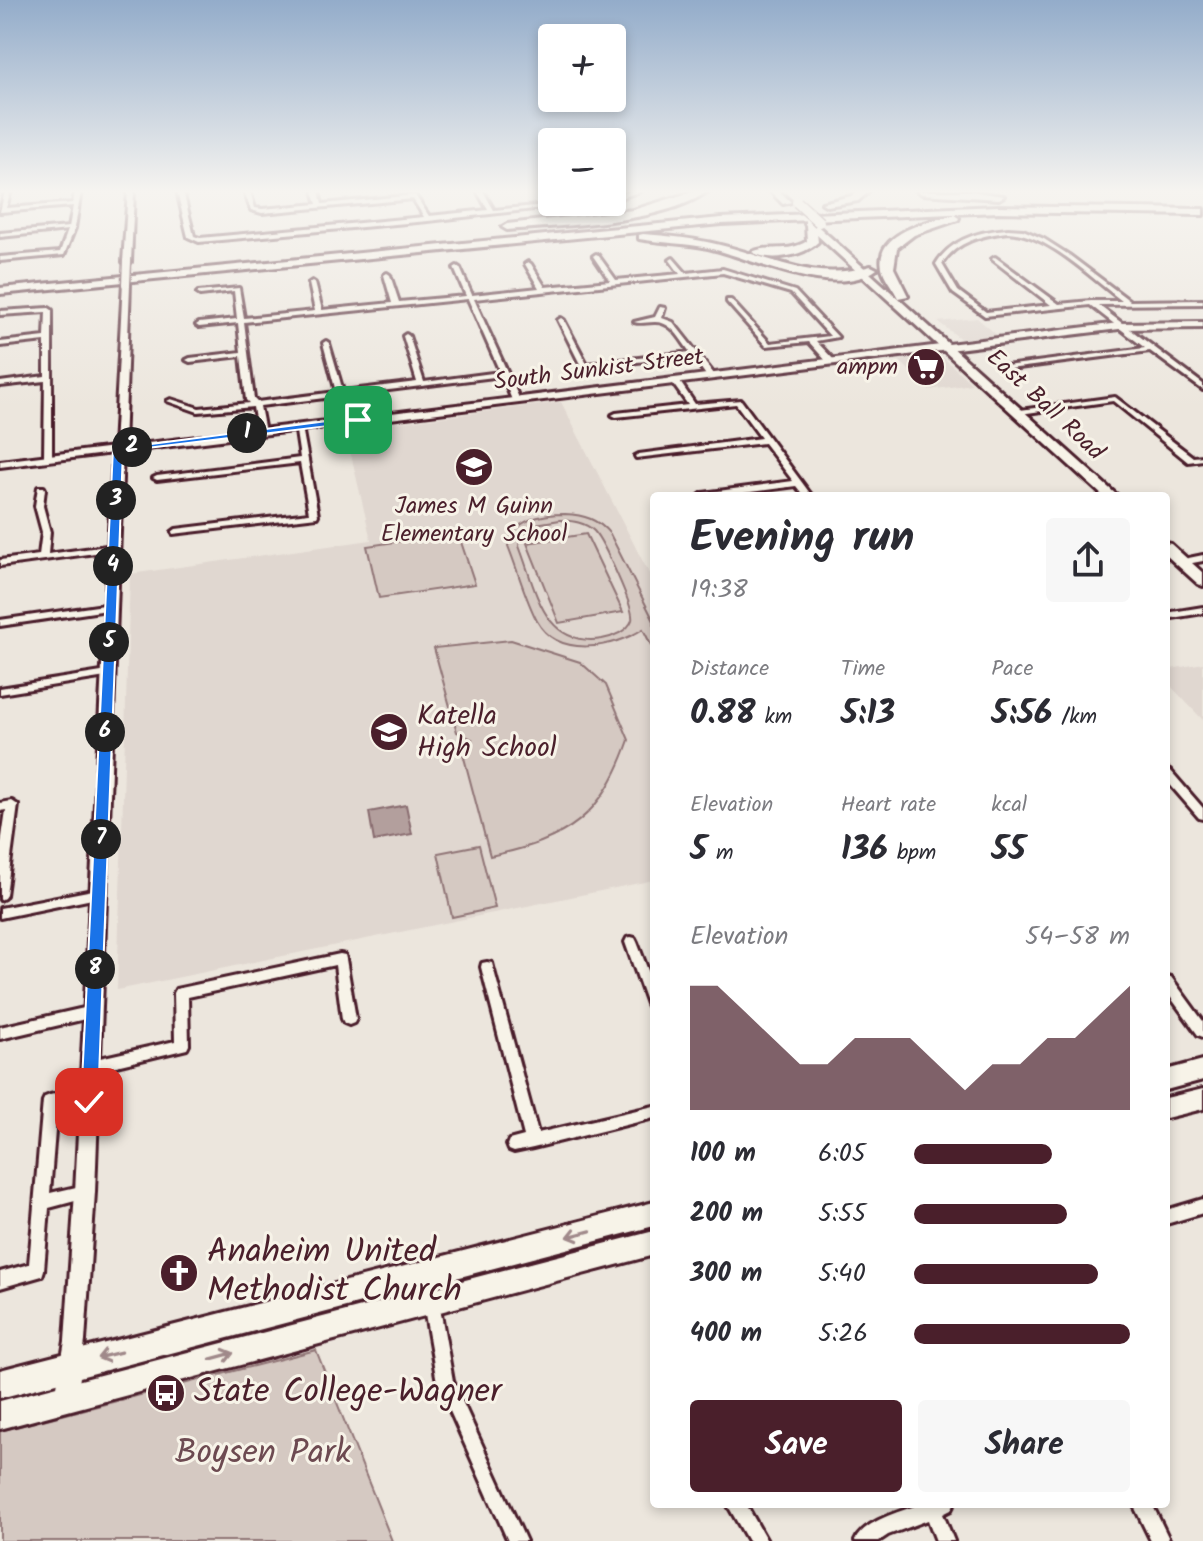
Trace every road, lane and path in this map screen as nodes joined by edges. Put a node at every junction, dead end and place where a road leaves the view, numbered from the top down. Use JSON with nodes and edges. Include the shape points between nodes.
{"nodes":[{"id":1,"x":127,"y":263,"type":"edge"},
{"id":2,"x":184,"y":263,"type":"edge"},
{"id":3,"x":284,"y":263,"type":"edge"},
{"id":4,"x":601,"y":263,"type":"edge"},
{"id":5,"x":675,"y":263,"type":"edge"},
{"id":6,"x":773,"y":263,"type":"edge"},
{"id":7,"x":857,"y":263,"type":"edge"},
{"id":8,"x":888,"y":263,"type":"edge"},
{"id":9,"x":939,"y":263,"type":"edge"},
{"id":10,"x":1000,"y":263,"type":"edge"},
{"id":11,"x":1073,"y":263,"type":"edge"},
{"id":12,"x":528,"y":264,"type":"dead end"},
{"id":13,"x":457,"y":268,"type":"dead end"},
{"id":14,"x":867,"y":272,"type":"junction"},
{"id":15,"x":683,"y":273,"type":"junction"},
{"id":16,"x":387,"y":275,"type":"dead end"},
{"id":17,"x":0,"y":281,"type":"edge"},
{"id":18,"x":613,"y":281,"type":"junction"},
{"id":19,"x":312,"y":283,"type":"dead end"},
{"id":20,"x":543,"y":289,"type":"junction"},
{"id":21,"x":0,"y":291,"type":"edge"},
{"id":22,"x":200,"y":293,"type":"dead end"},
{"id":23,"x":470,"y":296,"type":"junction"},
{"id":24,"x":902,"y":296,"type":"junction"},
{"id":25,"x":729,"y":301,"type":"dead end"},
{"id":26,"x":1127,"y":301,"type":"junction"},
{"id":27,"x":1203,"y":302,"type":"edge"},
{"id":28,"x":1091,"y":303,"type":"junction"},
{"id":29,"x":396,"y":305,"type":"junction"},
{"id":30,"x":1058,"y":307,"type":"junction"},
{"id":31,"x":662,"y":308,"type":"dead end"},
{"id":32,"x":0,"y":313,"type":"edge"},
{"id":33,"x":319,"y":313,"type":"junction"},
{"id":34,"x":658,"y":319,"type":"junction"},
{"id":35,"x":561,"y":320,"type":"dead end"},
{"id":36,"x":243,"y":321,"type":"junction"},
{"id":37,"x":637,"y":322,"type":"dead end"},
{"id":38,"x":199,"y":325,"type":"dead end"},
{"id":39,"x":1203,"y":325,"type":"edge"},
{"id":40,"x":1119,"y":326,"type":"junction"},
{"id":41,"x":406,"y":336,"type":"dead end"},
{"id":42,"x":49,"y":339,"type":"junction"},
{"id":43,"x":811,"y":340,"type":"junction"},
{"id":44,"x":326,"y":343,"type":"dead end"},
{"id":45,"x":0,"y":344,"type":"edge"},
{"id":46,"x":949,"y":347,"type":"junction"},
{"id":47,"x":1150,"y":349,"type":"junction"},
{"id":48,"x":245,"y":354,"type":"junction"},
{"id":49,"x":693,"y":354,"type":"junction"},
{"id":50,"x":190,"y":360,"type":"dead end"},
{"id":51,"x":831,"y":361,"type":"junction"},
{"id":52,"x":1005,"y":368,"type":"dead end"},
{"id":53,"x":504,"y":374,"type":"junction"},
{"id":54,"x":711,"y":376,"type":"junction"},
{"id":55,"x":49,"y":378,"type":"junction"},
{"id":56,"x":675,"y":381,"type":"junction"},
{"id":57,"x":0,"y":384,"type":"edge"},
{"id":58,"x":421,"y":384,"type":"junction"},
{"id":59,"x":1203,"y":388,"type":"edge"},
{"id":60,"x":340,"y":394,"type":"junction"},
{"id":61,"x":516,"y":400,"type":"junction"},
{"id":62,"x":171,"y":401,"type":"dead end"},
{"id":63,"x":256,"y":404,"type":"junction"},
{"id":64,"x":692,"y":406,"type":"junction"},
{"id":65,"x":1020,"y":412,"type":"junction"},
{"id":66,"x":616,"y":415,"type":"dead end"},
{"id":67,"x":298,"y":427,"type":"junction"},
{"id":68,"x":261,"y":432,"type":"junction"},
{"id":69,"x":766,"y":440,"type":"junction"},
{"id":70,"x":118,"y":449,"type":"junction"},
{"id":71,"x":639,"y":456,"type":"dead end"},
{"id":72,"x":48,"y":458,"type":"junction"},
{"id":73,"x":1203,"y":458,"type":"edge"},
{"id":74,"x":304,"y":460,"type":"junction"},
{"id":75,"x":0,"y":464,"type":"edge"},
{"id":76,"x":157,"y":478,"type":"dead end"},
{"id":77,"x":798,"y":483,"type":"junction"},
{"id":78,"x":41,"y":489,"type":"dead end"},
{"id":79,"x":732,"y":492,"type":"edge"},
{"id":80,"x":805,"y":492,"type":"edge"},
{"id":81,"x":1107,"y":492,"type":"edge"},
{"id":82,"x":176,"y":532,"type":"dead end"},
{"id":83,"x":114,"y":548,"type":"junction"},
{"id":84,"x":1170,"y":551,"type":"edge"},
{"id":85,"x":43,"y":558,"type":"junction"},
{"id":86,"x":1203,"y":558,"type":"edge"},
{"id":87,"x":1182,"y":562,"type":"junction"},
{"id":88,"x":0,"y":563,"type":"edge"},
{"id":89,"x":1203,"y":581,"type":"edge"},
{"id":90,"x":111,"y":607,"type":"junction"},
{"id":91,"x":1203,"y":610,"type":"edge"},
{"id":92,"x":1170,"y":615,"type":"edge"},
{"id":93,"x":0,"y":623,"type":"edge"},
{"id":94,"x":108,"y":674,"type":"junction"},
{"id":95,"x":0,"y":691,"type":"edge"},
{"id":96,"x":1170,"y":778,"type":"edge"},
{"id":97,"x":6,"y":806,"type":"edge"},
{"id":98,"x":1203,"y":815,"type":"edge"},
{"id":99,"x":98,"y":894,"type":"junction"},
{"id":100,"x":0,"y":895,"type":"edge"},
{"id":101,"x":0,"y":913,"type":"edge"},
{"id":102,"x":631,"y":942,"type":"dead end"},
{"id":103,"x":487,"y":967,"type":"dead end"},
{"id":104,"x":1170,"y":986,"type":"edge"},
{"id":105,"x":650,"y":993,"type":"edge"},
{"id":106,"x":93,"y":1012,"type":"junction"},
{"id":107,"x":349,"y":1019,"type":"dead end"},
{"id":108,"x":1203,"y":1031,"type":"edge"},
{"id":109,"x":0,"y":1033,"type":"edge"},
{"id":110,"x":91,"y":1066,"type":"junction"},
{"id":111,"x":1203,"y":1070,"type":"edge"},
{"id":112,"x":1170,"y":1079,"type":"edge"},
{"id":113,"x":90,"y":1092,"type":"junction"},
{"id":114,"x":1203,"y":1099,"type":"edge"},
{"id":115,"x":1170,"y":1107,"type":"edge"},
{"id":116,"x":650,"y":1113,"type":"edge"},
{"id":117,"x":533,"y":1141,"type":"junction"},
{"id":118,"x":514,"y":1145,"type":"dead end"},
{"id":119,"x":85,"y":1192,"type":"junction"},
{"id":120,"x":42,"y":1202,"type":"junction"},
{"id":121,"x":1203,"y":1206,"type":"edge"},
{"id":122,"x":650,"y":1215,"type":"edge"},
{"id":123,"x":1170,"y":1216,"type":"edge"},
{"id":124,"x":650,"y":1244,"type":"edge"},
{"id":125,"x":426,"y":1274,"type":"junction"},
{"id":126,"x":0,"y":1280,"type":"edge"},
{"id":127,"x":431,"y":1302,"type":"junction"},
{"id":128,"x":70,"y":1365,"type":"junction"},
{"id":129,"x":0,"y":1384,"type":"edge"},
{"id":130,"x":66,"y":1398,"type":"junction"},
{"id":131,"x":0,"y":1415,"type":"edge"},
{"id":132,"x":738,"y":1508,"type":"edge"},
{"id":133,"x":933,"y":1508,"type":"edge"},
{"id":134,"x":938,"y":1508,"type":"edge"},
{"id":135,"x":1144,"y":1508,"type":"edge"},
{"id":136,"x":517,"y":1541,"type":"edge"},
{"id":137,"x":758,"y":1541,"type":"edge"},
{"id":138,"x":864,"y":1541,"type":"edge"},
{"id":139,"x":945,"y":1541,"type":"edge"},
{"id":140,"x":1161,"y":1541,"type":"edge"}],
"edges":[{"from":1,"to":70,"type":"street","bridge":true},
{"from":2,"to":17,"type":"highway"},
{"from":3,"to":21,"type":"highway"},
{"from":4,"to":18,"type":"street"},
{"from":5,"to":15,"type":"street"},
{"from":6,"to":14,"type":"highway","via":[[837,277]]},
{"from":7,"to":14,"type":"main road","name":"East Ball Road"},
{"from":8,"to":24,"type":"highway"},
{"from":9,"to":30,"type":"street","via":[[955,292],[985,314]]},
{"from":10,"to":30,"type":"street"},
{"from":11,"to":26,"type":"street"},
{"from":12,"to":20,"type":"street"},
{"from":13,"to":23,"type":"street"},
{"from":14,"to":24,"type":"main road","name":"East Ball Road"},
{"from":14,"to":46,"type":"main road","name":"East Ball Road","via":[[935,341]]},
{"from":15,"to":18,"type":"street"},
{"from":15,"to":43,"type":"street","via":[[723,271],[793,292],[835,337]]},
{"from":16,"to":29,"type":"street"},
{"from":18,"to":20,"type":"street"},
{"from":19,"to":33,"type":"street"},
{"from":20,"to":23,"type":"street"},
{"from":22,"to":36,"type":"street","via":[[237,289]]},
{"from":23,"to":29,"type":"street"},
{"from":23,"to":53,"type":"street"},
{"from":24,"to":46,"type":"main road","name":"East Ball Road","via":[[948,339]]},
{"from":25,"to":43,"type":"street","via":[[768,345]]},
{"from":26,"to":27,"type":"street"},
{"from":26,"to":28,"type":"street"},
{"from":28,"to":30,"type":"street"},
{"from":28,"to":40,"type":"street"},
{"from":29,"to":33,"type":"street"},
{"from":31,"to":34,"type":"street"},
{"from":32,"to":42,"type":"street","via":[[47,309]]},
{"from":33,"to":36,"type":"street"},
{"from":34,"to":37,"type":"street"},
{"from":34,"to":49,"type":"street","via":[[671,323]]},
{"from":35,"to":49,"type":"street","via":[[585,366]]},
{"from":36,"to":38,"type":"street"},
{"from":36,"to":48,"type":"street"},
{"from":39,"to":40,"type":"street","name":"South Sunkist Street"},
{"from":40,"to":46,"type":"street","name":"South Sunkist Street"},
{"from":40,"to":47,"type":"street"},
{"from":41,"to":58,"type":"street"},
{"from":42,"to":45,"type":"street"},
{"from":42,"to":55,"type":"street"},
{"from":43,"to":51,"type":"street"},
{"from":44,"to":60,"type":"street"},
{"from":46,"to":51,"type":"street","name":"South Sunkist Street"},
{"from":46,"to":65,"type":"main road","name":"East Ball Road"},
{"from":47,"to":52,"type":"street"},
{"from":47,"to":59,"type":"street"},
{"from":48,"to":50,"type":"street"},
{"from":48,"to":63,"type":"street","via":[[250,400]]},
{"from":49,"to":54,"type":"street"},
{"from":51,"to":54,"type":"street","name":"South Sunkist Street"},
{"from":53,"to":58,"type":"street"},
{"from":53,"to":61,"type":"street"},
{"from":54,"to":56,"type":"street","name":"South Sunkist Street"},
{"from":55,"to":57,"type":"street"},
{"from":55,"to":72,"type":"street"},
{"from":56,"to":61,"type":"street","name":"South Sunkist Street"},
{"from":56,"to":64,"type":"street"},
{"from":58,"to":60,"type":"street"},
{"from":60,"to":63,"type":"street"},
{"from":61,"to":67,"type":"street","name":"South Sunkist Street"},
{"from":62,"to":63,"type":"street","via":[[198,410]]},
{"from":63,"to":68,"type":"street"},
{"from":64,"to":66,"type":"street"},
{"from":64,"to":69,"type":"street","via":[[738,402]]},
{"from":65,"to":73,"type":"street","via":[[1115,399],[1191,460]]},
{"from":65,"to":81,"type":"main road","name":"East Ball Road"},
{"from":67,"to":68,"type":"street","name":"South Sunkist Street"},
{"from":67,"to":74,"type":"street"},
{"from":68,"to":70,"type":"street","name":"South Sunkist Street"},
{"from":69,"to":71,"type":"street"},
{"from":69,"to":77,"type":"street"},
{"from":70,"to":72,"type":"street","name":"South Sunkist Street"},
{"from":70,"to":83,"type":"street"},
{"from":72,"to":75,"type":"street","name":"South Sunkist Street"},
{"from":74,"to":76,"type":"street"},
{"from":74,"to":82,"type":"street","via":[[314,515]]},
{"from":77,"to":79,"type":"street"},
{"from":77,"to":80,"type":"street"},
{"from":78,"to":85,"type":"street"},
{"from":83,"to":85,"type":"street"},
{"from":83,"to":90,"type":"street"},
{"from":84,"to":87,"type":"main road"},
{"from":85,"to":88,"type":"street"},
{"from":86,"to":87,"type":"street"},
{"from":87,"to":89,"type":"main road"},
{"from":90,"to":93,"type":"street"},
{"from":90,"to":94,"type":"street"},
{"from":91,"to":92,"type":"street"},
{"from":94,"to":95,"type":"street"},
{"from":94,"to":99,"type":"street"},
{"from":96,"to":98,"type":"street"},
{"from":97,"to":100,"type":"street"},
{"from":99,"to":101,"type":"street"},
{"from":99,"to":106,"type":"street"},
{"from":102,"to":105,"type":"street"},
{"from":103,"to":117,"type":"street"},
{"from":104,"to":108,"type":"street"},
{"from":106,"to":109,"type":"street"},
{"from":106,"to":110,"type":"street"},
{"from":107,"to":110,"type":"street","via":[[340,959],[181,993],[182,1045]]},
{"from":110,"to":113,"type":"street"},
{"from":111,"to":112,"type":"main road"},
{"from":113,"to":119,"type":"street"},
{"from":113,"to":120,"type":"street","via":[[50,1101]]},
{"from":114,"to":115,"type":"main road"},
{"from":116,"to":117,"type":"street"},
{"from":117,"to":118,"type":"street"},
{"from":119,"to":120,"type":"street"},
{"from":119,"to":128,"type":"street"},
{"from":120,"to":126,"type":"street","via":[[36,1270]]},
{"from":121,"to":123,"type":"street"},
{"from":122,"to":125,"type":"main road","one_way":true},
{"from":124,"to":127,"type":"main road"},
{"from":125,"to":127,"type":"street"},
{"from":125,"to":128,"type":"main road","one_way":true},
{"from":130,"to":127,"type":"main road","one_way":true},
{"from":127,"to":136,"type":"street","via":[[445,1382]]},
{"from":128,"to":129,"type":"main road"},
{"from":128,"to":130,"type":"street"},
{"from":130,"to":131,"type":"main road"},
{"from":132,"to":137,"type":"street"},
{"from":133,"to":138,"type":"street"},
{"from":134,"to":139,"type":"street"},
{"from":135,"to":140,"type":"street"}]}
